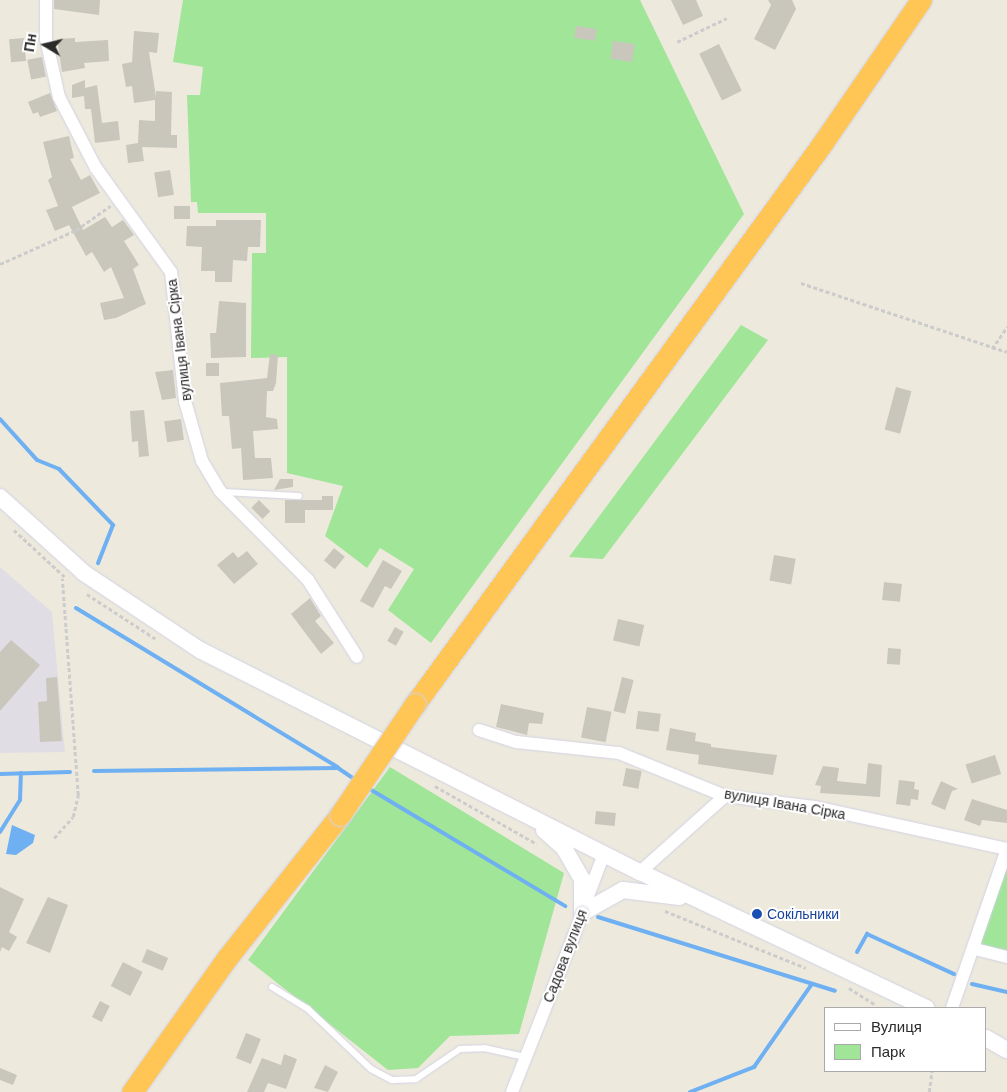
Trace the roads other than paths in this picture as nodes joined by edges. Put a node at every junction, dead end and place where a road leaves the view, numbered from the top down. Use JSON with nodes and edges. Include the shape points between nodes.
{"nodes":[{"id":1,"x":46,"y":0,"type":"edge"},
{"id":2,"x":921,"y":0,"type":"edge"},
{"id":3,"x":926,"y":0,"type":"edge"},
{"id":4,"x":901,"y":30,"type":"junction"},
{"id":5,"x":220,"y":491,"type":"junction"},
{"id":6,"x":299,"y":496,"type":"dead end"},
{"id":7,"x":0,"y":497,"type":"edge"},
{"id":8,"x":357,"y":657,"type":"dead end"},
{"id":9,"x":478,"y":730,"type":"dead end"},
{"id":10,"x":725,"y":796,"type":"junction"},
{"id":11,"x":525,"y":814,"type":"junction"},
{"id":12,"x":1007,"y":849,"type":"edge"},
{"id":13,"x":604,"y":854,"type":"junction"},
{"id":14,"x":640,"y":872,"type":"junction"},
{"id":15,"x":695,"y":900,"type":"junction"},
{"id":16,"x":582,"y":913,"type":"junction"},
{"id":17,"x":974,"y":949,"type":"junction"},
{"id":18,"x":1007,"y":957,"type":"edge"},
{"id":19,"x":272,"y":987,"type":"dead end"},
{"id":20,"x":924,"y":1007,"type":"edge"},
{"id":21,"x":952,"y":1007,"type":"edge"},
{"id":22,"x":987,"y":1039,"type":"edge"},
{"id":23,"x":1007,"y":1050,"type":"edge"},
{"id":24,"x":525,"y":1057,"type":"junction"},
{"id":25,"x":132,"y":1092,"type":"edge"},
{"id":26,"x":512,"y":1092,"type":"edge"}],
"edges":[{"from":1,"to":5,"type":"street","name":"вулиця Івана Сірка","via":[[46,39],[56,91],[96,168],[170,272],[186,407],[201,458]]},
{"from":2,"to":4,"type":"highway"},
{"from":3,"to":4,"type":"highway"},
{"from":4,"to":25,"type":"highway","bridge":true,"via":[[415,704],[340,815],[227,958]]},
{"from":5,"to":6,"type":"lane"},
{"from":5,"to":8,"type":"street","name":"вулиця Івана Сірка","via":[[304,576]]},
{"from":7,"to":11,"type":"main road","via":[[62,555],[156,624],[249,675]]},
{"from":9,"to":10,"type":"street","name":"вулиця Івана Сірка","via":[[517,742],[619,753]]},
{"from":10,"to":12,"type":"street","name":"вулиця Івана Сірка","via":[[814,807]]},
{"from":10,"to":14,"type":"street"},
{"from":11,"to":13,"type":"main road"},
{"from":11,"to":16,"type":"main road","via":[[573,860],[582,878]]},
{"from":12,"to":17,"type":"street"},
{"from":13,"to":14,"type":"main road"},
{"from":13,"to":16,"type":"street","name":"Садова вулиця"},
{"from":14,"to":15,"type":"main road"},
{"from":15,"to":16,"type":"main road","via":[[623,890]]},
{"from":15,"to":20,"type":"main road"},
{"from":16,"to":24,"type":"street","name":"Садова вулиця","bridge":true},
{"from":17,"to":18,"type":"street"},
{"from":17,"to":21,"type":"street"},
{"from":19,"to":24,"type":"lane","via":[[308,1010],[371,1069],[392,1080],[416,1079],[460,1049],[484,1048]]},
{"from":22,"to":23,"type":"main road"},
{"from":24,"to":26,"type":"street","name":"Садова вулиця"}]}
